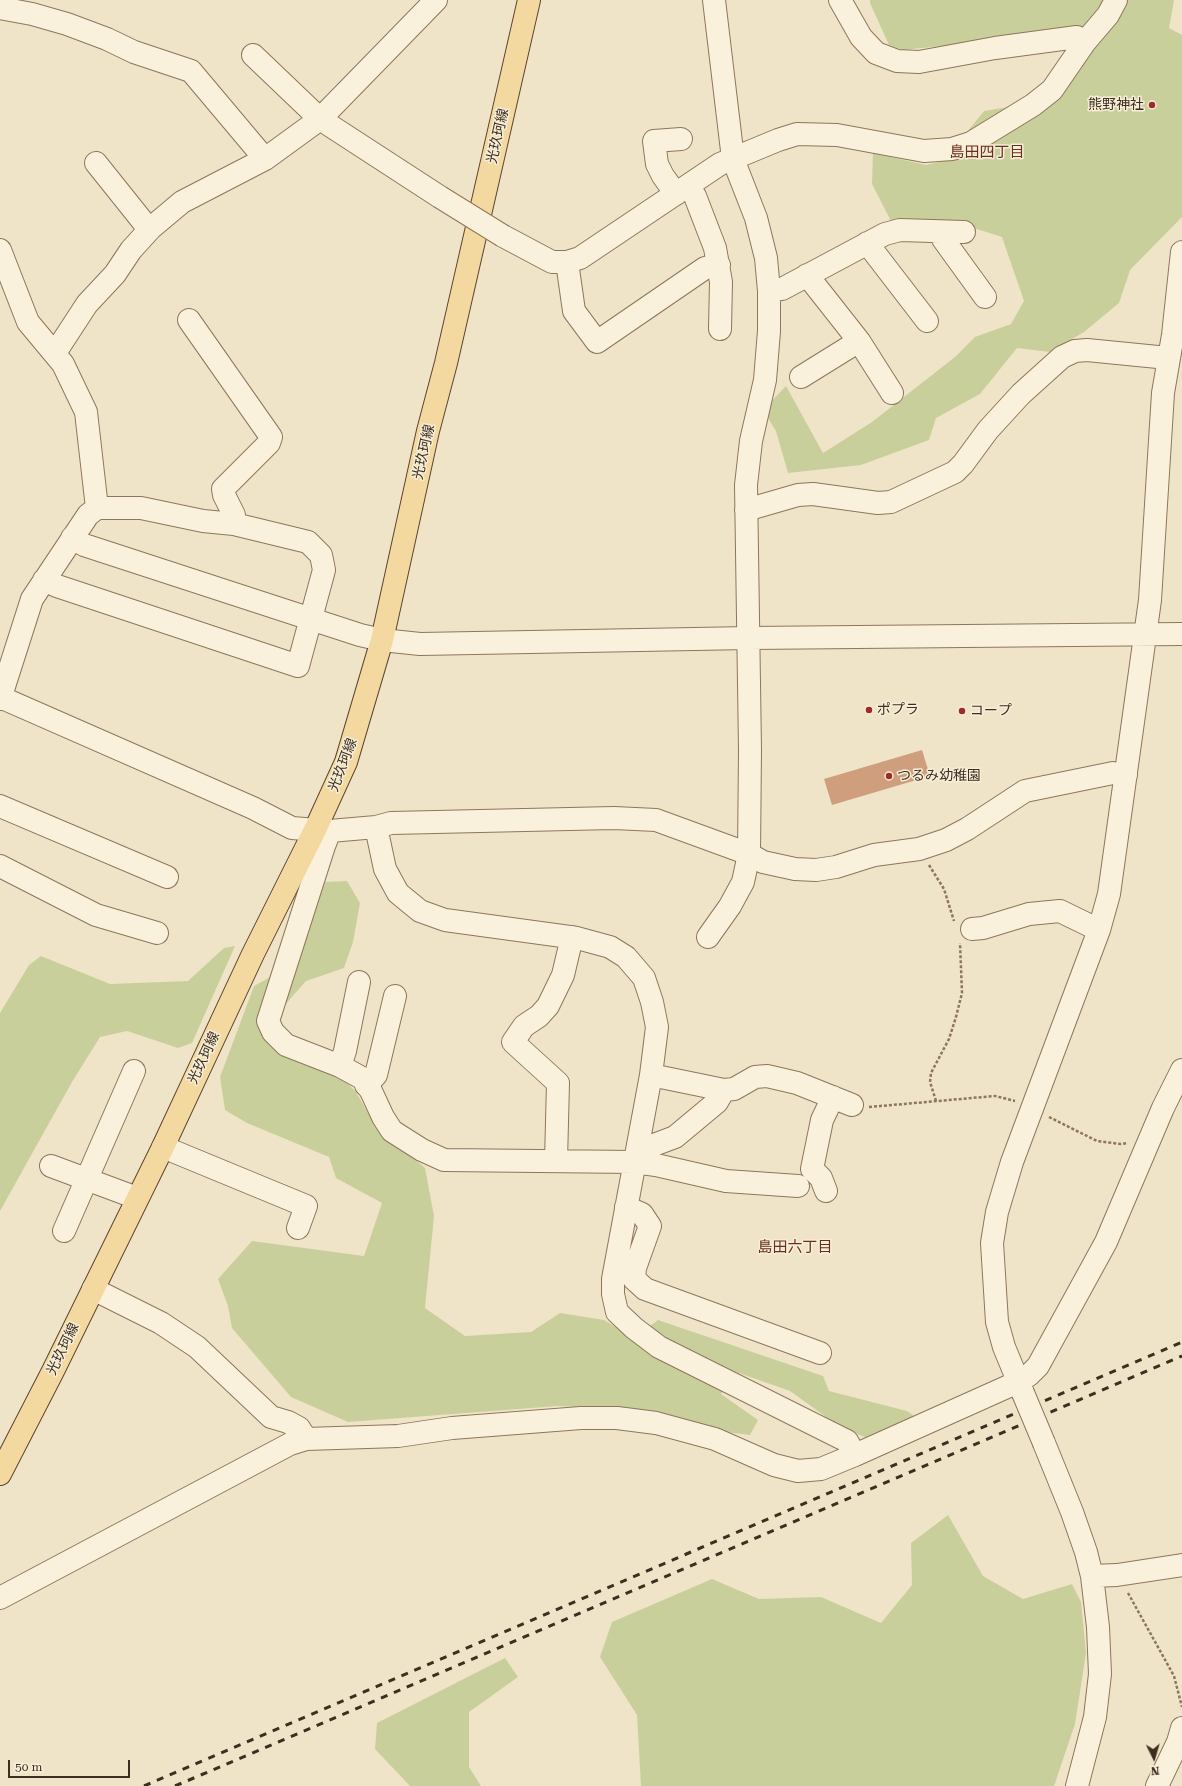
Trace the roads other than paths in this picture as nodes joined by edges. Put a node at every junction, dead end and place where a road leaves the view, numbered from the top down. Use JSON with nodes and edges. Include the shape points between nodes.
{"nodes":[{"id":1,"x":436,"y":0,"type":"edge"},
{"id":2,"x":529,"y":0,"type":"edge"},
{"id":3,"x":714,"y":0,"type":"edge"},
{"id":4,"x":840,"y":0,"type":"edge"},
{"id":5,"x":1116,"y":0,"type":"edge"},
{"id":6,"x":0,"y":8,"type":"edge"},
{"id":7,"x":1085,"y":42,"type":"junction"},
{"id":8,"x":253,"y":55,"type":"dead end"},
{"id":9,"x":320,"y":119,"type":"junction"},
{"id":10,"x":682,"y":139,"type":"dead end"},
{"id":11,"x":265,"y":159,"type":"junction"},
{"id":12,"x":733,"y":159,"type":"junction"},
{"id":13,"x":96,"y":162,"type":"dead end"},
{"id":14,"x":681,"y":190,"type":"junction"},
{"id":15,"x":151,"y":228,"type":"junction"},
{"id":16,"x":942,"y":232,"type":"junction"},
{"id":17,"x":964,"y":232,"type":"dead end"},
{"id":18,"x":867,"y":243,"type":"junction"},
{"id":19,"x":0,"y":250,"type":"edge"},
{"id":20,"x":1182,"y":252,"type":"edge"},
{"id":21,"x":567,"y":262,"type":"junction"},
{"id":22,"x":719,"y":265,"type":"junction"},
{"id":23,"x":808,"y":275,"type":"junction"},
{"id":24,"x":769,"y":291,"type":"junction"},
{"id":25,"x":985,"y":297,"type":"dead end"},
{"id":26,"x":188,"y":320,"type":"dead end"},
{"id":27,"x":927,"y":321,"type":"dead end"},
{"id":28,"x":720,"y":330,"type":"dead end"},
{"id":29,"x":859,"y":341,"type":"junction"},
{"id":30,"x":56,"y":353,"type":"junction"},
{"id":31,"x":1168,"y":358,"type":"junction"},
{"id":32,"x":801,"y":377,"type":"dead end"},
{"id":33,"x":892,"y":393,"type":"dead end"},
{"id":34,"x":97,"y":508,"type":"junction"},
{"id":35,"x":746,"y":510,"type":"junction"},
{"id":36,"x":234,"y":524,"type":"junction"},
{"id":37,"x":72,"y":538,"type":"junction"},
{"id":38,"x":44,"y":580,"type":"junction"},
{"id":39,"x":312,"y":620,"type":"junction"},
{"id":40,"x":1146,"y":634,"type":"junction"},
{"id":41,"x":1182,"y":634,"type":"edge"},
{"id":42,"x":749,"y":638,"type":"junction"},
{"id":43,"x":382,"y":640,"type":"junction"},
{"id":44,"x":0,"y":698,"type":"edge"},
{"id":45,"x":1126,"y":775,"type":"junction"},
{"id":46,"x":0,"y":806,"type":"edge"},
{"id":47,"x":376,"y":827,"type":"junction"},
{"id":48,"x":323,"y":831,"type":"junction"},
{"id":49,"x":749,"y":854,"type":"junction"},
{"id":50,"x":0,"y":866,"type":"edge"},
{"id":51,"x":167,"y":877,"type":"dead end"},
{"id":52,"x":1099,"y":930,"type":"junction"},
{"id":53,"x":962,"y":931,"type":"road end"},
{"id":54,"x":156,"y":933,"type":"dead end"},
{"id":55,"x":572,"y":937,"type":"junction"},
{"id":56,"x":708,"y":937,"type":"dead end"},
{"id":57,"x":359,"y":982,"type":"dead end"},
{"id":58,"x":395,"y":996,"type":"dead end"},
{"id":59,"x":340,"y":1066,"type":"junction"},
{"id":60,"x":1182,"y":1070,"type":"edge"},
{"id":61,"x":134,"y":1072,"type":"dead end"},
{"id":62,"x":650,"y":1075,"type":"junction"},
{"id":63,"x":366,"y":1085,"type":"junction"},
{"id":64,"x":724,"y":1090,"type":"junction"},
{"id":65,"x":652,"y":1146,"type":"dead end"},
{"id":66,"x":163,"y":1147,"type":"junction"},
{"id":67,"x":556,"y":1161,"type":"junction"},
{"id":68,"x":634,"y":1162,"type":"junction"},
{"id":69,"x":51,"y":1166,"type":"dead end"},
{"id":70,"x":87,"y":1180,"type":"junction"},
{"id":71,"x":798,"y":1186,"type":"dead end"},
{"id":72,"x":826,"y":1192,"type":"dead end"},
{"id":73,"x":137,"y":1198,"type":"junction"},
{"id":74,"x":626,"y":1207,"type":"junction"},
{"id":75,"x":298,"y":1228,"type":"dead end"},
{"id":76,"x":64,"y":1231,"type":"dead end"},
{"id":77,"x":93,"y":1289,"type":"junction"},
{"id":78,"x":820,"y":1353,"type":"dead end"},
{"id":79,"x":1021,"y":1388,"type":"junction"},
{"id":80,"x":306,"y":1439,"type":"junction"},
{"id":81,"x":855,"y":1455,"type":"junction"},
{"id":82,"x":0,"y":1474,"type":"edge"},
{"id":83,"x":1182,"y":1564,"type":"edge"},
{"id":84,"x":1092,"y":1576,"type":"junction"},
{"id":85,"x":0,"y":1598,"type":"edge"},
{"id":86,"x":1182,"y":1728,"type":"edge"},
{"id":87,"x":1077,"y":1786,"type":"edge"},
{"id":88,"x":1157,"y":1786,"type":"edge"}],
"edges":[{"from":1,"to":9,"type":"street"},
{"from":2,"to":43,"type":"main road","name":"光玖珂線"},
{"from":3,"to":12,"type":"street"},
{"from":4,"to":7,"type":"street","via":[[861,37],[876,53],[897,61],[919,62],[1077,37]]},
{"from":5,"to":7,"type":"street","via":[[1108,15]]},
{"from":6,"to":11,"type":"street","via":[[67,24],[134,52],[191,71]]},
{"from":7,"to":12,"type":"street","via":[[1052,90],[1033,105],[971,143],[952,150],[924,151],[836,135],[797,134]]},
{"from":8,"to":9,"type":"street"},
{"from":9,"to":11,"type":"street"},
{"from":9,"to":21,"type":"street","bridge":true,"via":[[503,236],[552,262]]},
{"from":10,"to":14,"type":"street","via":[[654,141],[657,164],[663,176]]},
{"from":11,"to":15,"type":"street","via":[[182,202]]},
{"from":12,"to":14,"type":"street","via":[[720,164]]},
{"from":12,"to":24,"type":"street","via":[[756,218],[766,258]]},
{"from":13,"to":15,"type":"street","via":[[144,223]]},
{"from":14,"to":21,"type":"street","via":[[595,249]]},
{"from":14,"to":22,"type":"street","via":[[695,196]]},
{"from":15,"to":30,"type":"street","via":[[131,250],[115,274],[87,304]]},
{"from":16,"to":17,"type":"street"},
{"from":16,"to":18,"type":"street","via":[[900,230]]},
{"from":16,"to":25,"type":"street","via":[[943,239]]},
{"from":18,"to":23,"type":"street"},
{"from":18,"to":27,"type":"street"},
{"from":19,"to":30,"type":"street","via":[[28,322],[44,343]]},
{"from":20,"to":31,"type":"street"},
{"from":21,"to":22,"type":"street","via":[[574,311],[597,342],[705,268]]},
{"from":22,"to":28,"type":"street"},
{"from":23,"to":24,"type":"street","via":[[782,289]]},
{"from":23,"to":29,"type":"street"},
{"from":24,"to":35,"type":"street","via":[[765,380],[751,441]]},
{"from":26,"to":36,"type":"street","via":[[271,437],[269,443],[223,489],[234,515]]},
{"from":29,"to":32,"type":"street"},
{"from":29,"to":33,"type":"street"},
{"from":30,"to":34,"type":"street","via":[[86,412]]},
{"from":31,"to":35,"type":"street","via":[[1087,350],[1075,351],[1062,357],[1021,394],[955,472],[891,502],[878,504],[813,494],[798,495]]},
{"from":31,"to":40,"type":"street","via":[[1163,393]]},
{"from":34,"to":36,"type":"street","via":[[141,508],[203,521]]},
{"from":34,"to":37,"type":"street","via":[[88,515]]},
{"from":35,"to":42,"type":"street"},
{"from":36,"to":39,"type":"street","via":[[308,542],[321,555],[324,570]]},
{"from":37,"to":38,"type":"street"},
{"from":37,"to":39,"type":"street","via":[[84,545]]},
{"from":38,"to":39,"type":"street","via":[[298,666]]},
{"from":38,"to":44,"type":"street","via":[[32,599]]},
{"from":39,"to":43,"type":"street"},
{"from":40,"to":41,"type":"street"},
{"from":40,"to":42,"type":"street"},
{"from":40,"to":45,"type":"street"},
{"from":42,"to":43,"type":"street","via":[[467,644],[420,644]]},
{"from":42,"to":49,"type":"street"},
{"from":43,"to":48,"type":"main road","name":"光玖珂線"},
{"from":44,"to":48,"type":"street","via":[[253,808],[292,828]]},
{"from":45,"to":49,"type":"street","via":[[1113,773],[1025,791],[946,840],[836,867],[816,870],[788,868],[763,862]]},
{"from":45,"to":52,"type":"street","via":[[1109,894]]},
{"from":46,"to":51,"type":"street"},
{"from":47,"to":48,"type":"street"},
{"from":47,"to":49,"type":"street","via":[[391,823],[614,818],[656,820]]},
{"from":47,"to":55,"type":"street","via":[[385,869],[398,893],[420,911],[445,920]]},
{"from":48,"to":59,"type":"street","via":[[324,846],[268,1021],[273,1032],[286,1045]]},
{"from":48,"to":66,"type":"main road","name":"光玖珂線","via":[[273,912]]},
{"from":49,"to":56,"type":"street","via":[[743,882]]},
{"from":50,"to":54,"type":"street","via":[[96,915]]},
{"from":52,"to":53,"type":"street","via":[[1060,911],[1028,914],[983,928]]},
{"from":52,"to":79,"type":"street","via":[[997,1212],[992,1242],[997,1322]]},
{"from":55,"to":62,"type":"street","via":[[610,947],[626,957],[644,978],[657,1026]]},
{"from":55,"to":67,"type":"street","via":[[563,975],[548,1006],[524,1026],[513,1042],[558,1083]]},
{"from":57,"to":59,"type":"street"},
{"from":58,"to":63,"type":"street","via":[[376,1075]]},
{"from":59,"to":63,"type":"street","via":[[362,1078]]},
{"from":60,"to":79,"type":"street","via":[[1163,1108],[1106,1242],[1038,1366]]},
{"from":61,"to":70,"type":"street"},
{"from":62,"to":64,"type":"street"},
{"from":62,"to":68,"type":"street"},
{"from":63,"to":67,"type":"street","via":[[392,1131],[444,1160]]},
{"from":64,"to":65,"type":"street","via":[[717,1102],[675,1137]]},
{"from":64,"to":72,"type":"street","via":[[734,1089],[755,1077],[767,1076],[797,1083],[842,1101],[822,1120],[812,1169],[821,1178]]},
{"from":66,"to":73,"type":"main road","name":"光玖珂線"},
{"from":66,"to":75,"type":"street","via":[[306,1206]]},
{"from":67,"to":68,"type":"street"},
{"from":68,"to":71,"type":"street","via":[[726,1181]]},
{"from":68,"to":74,"type":"street"},
{"from":69,"to":70,"type":"street"},
{"from":70,"to":73,"type":"street"},
{"from":70,"to":76,"type":"street"},
{"from":73,"to":77,"type":"main road","name":"光玖珂線"},
{"from":74,"to":78,"type":"street","via":[[642,1214],[650,1226],[634,1274],[634,1279],[645,1289]]},
{"from":74,"to":81,"type":"street","via":[[613,1279],[617,1312],[659,1347],[847,1441]]},
{"from":77,"to":80,"type":"street","via":[[161,1323],[197,1347],[271,1417],[299,1428]]},
{"from":77,"to":82,"type":"main road","name":"光玖珂線"},
{"from":79,"to":81,"type":"street"},
{"from":79,"to":84,"type":"street","bridge":true,"via":[[1072,1512]]},
{"from":80,"to":81,"type":"street","via":[[398,1436],[452,1428],[581,1418],[617,1418],[656,1423],[715,1439],[774,1465],[798,1471],[821,1469]]},
{"from":80,"to":85,"type":"street","via":[[290,1444]]},
{"from":83,"to":84,"type":"street","via":[[1117,1575]]},
{"from":84,"to":87,"type":"street","via":[[1100,1674],[1095,1717]]},
{"from":86,"to":88,"type":"street"}]}
